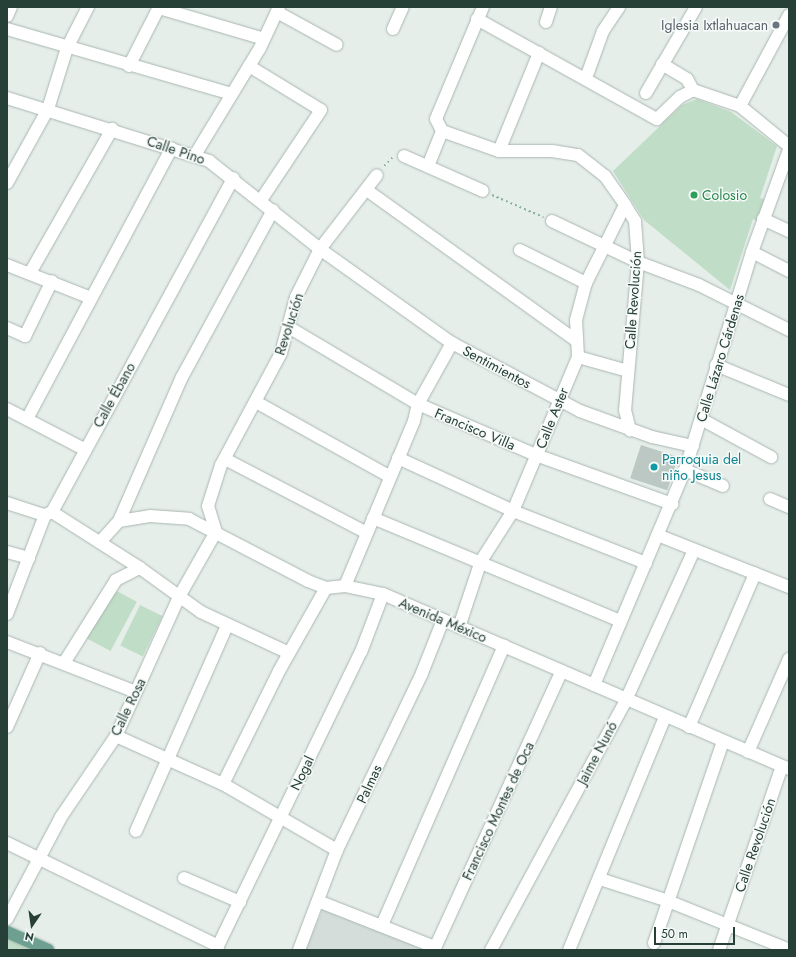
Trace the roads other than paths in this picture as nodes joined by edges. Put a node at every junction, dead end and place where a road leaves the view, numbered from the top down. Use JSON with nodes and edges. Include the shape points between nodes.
{"nodes":[{"id":1,"x":12,"y":7,"type":"edge"},
{"id":2,"x":88,"y":7,"type":"edge"},
{"id":3,"x":159,"y":7,"type":"edge"},
{"id":4,"x":483,"y":7,"type":"edge"},
{"id":5,"x":551,"y":7,"type":"edge"},
{"id":6,"x":619,"y":7,"type":"edge"},
{"id":7,"x":696,"y":7,"type":"edge"},
{"id":8,"x":399,"y":8,"type":"edge"},
{"id":9,"x":278,"y":9,"type":"edge"},
{"id":10,"x":789,"y":15,"type":"edge"},
{"id":11,"x":7,"y":16,"type":"edge"},
{"id":12,"x":477,"y":19,"type":"junction"},
{"id":13,"x":546,"y":22,"type":"dead end"},
{"id":14,"x":7,"y":29,"type":"edge"},
{"id":15,"x":393,"y":30,"type":"dead end"},
{"id":16,"x":264,"y":39,"type":"junction"},
{"id":17,"x":337,"y":45,"type":"dead end"},
{"id":18,"x":66,"y":48,"type":"junction"},
{"id":19,"x":539,"y":53,"type":"junction"},
{"id":20,"x":662,"y":64,"type":"junction"},
{"id":21,"x":129,"y":66,"type":"junction"},
{"id":22,"x":249,"y":66,"type":"junction"},
{"id":23,"x":586,"y":78,"type":"junction"},
{"id":24,"x":693,"y":90,"type":"junction"},
{"id":25,"x":646,"y":93,"type":"dead end"},
{"id":26,"x":232,"y":94,"type":"junction"},
{"id":27,"x":7,"y":98,"type":"edge"},
{"id":28,"x":740,"y":106,"type":"junction"},
{"id":29,"x":48,"y":109,"type":"junction"},
{"id":30,"x":112,"y":129,"type":"junction"},
{"id":31,"x":442,"y":131,"type":"junction"},
{"id":32,"x":789,"y":146,"type":"edge"},
{"id":33,"x":172,"y":148,"type":"junction"},
{"id":34,"x":789,"y":150,"type":"edge"},
{"id":35,"x":499,"y":151,"type":"junction"},
{"id":36,"x":195,"y":155,"type":"junction"},
{"id":37,"x":404,"y":156,"type":"road end"},
{"id":38,"x":428,"y":166,"type":"junction"},
{"id":39,"x":786,"y":166,"type":"edge"},
{"id":40,"x":377,"y":175,"type":"road end"},
{"id":41,"x":233,"y":178,"type":"junction"},
{"id":42,"x":7,"y":183,"type":"edge"},
{"id":43,"x":368,"y":191,"type":"junction"},
{"id":44,"x":483,"y":191,"type":"road end"},
{"id":45,"x":261,"y":200,"type":"junction"},
{"id":46,"x":625,"y":204,"type":"junction"},
{"id":47,"x":273,"y":210,"type":"junction"},
{"id":48,"x":763,"y":219,"type":"junction"},
{"id":49,"x":552,"y":221,"type":"road end"},
{"id":50,"x":789,"y":231,"type":"edge"},
{"id":51,"x":602,"y":246,"type":"junction"},
{"id":52,"x":320,"y":249,"type":"junction"},
{"id":53,"x":520,"y":250,"type":"dead end"},
{"id":54,"x":752,"y":252,"type":"junction"},
{"id":55,"x":638,"y":262,"type":"junction"},
{"id":56,"x":7,"y":265,"type":"edge"},
{"id":57,"x":789,"y":271,"type":"edge"},
{"id":58,"x":30,"y":273,"type":"junction"},
{"id":59,"x":52,"y":281,"type":"junction"},
{"id":60,"x":586,"y":283,"type":"junction"},
{"id":61,"x":91,"y":298,"type":"junction"},
{"id":62,"x":736,"y":304,"type":"junction"},
{"id":63,"x":7,"y":328,"type":"edge"},
{"id":64,"x":290,"y":328,"type":"junction"},
{"id":65,"x":789,"y":330,"type":"edge"},
{"id":66,"x":577,"y":341,"type":"junction"},
{"id":67,"x":452,"y":343,"type":"junction"},
{"id":68,"x":578,"y":357,"type":"junction"},
{"id":69,"x":716,"y":365,"type":"junction"},
{"id":70,"x":628,"y":371,"type":"junction"},
{"id":71,"x":789,"y":395,"type":"edge"},
{"id":72,"x":558,"y":400,"type":"junction"},
{"id":73,"x":256,"y":402,"type":"junction"},
{"id":74,"x":418,"y":404,"type":"junction"},
{"id":75,"x":7,"y":409,"type":"edge"},
{"id":76,"x":28,"y":419,"type":"junction"},
{"id":77,"x":701,"y":419,"type":"junction"},
{"id":78,"x":630,"y":430,"type":"junction"},
{"id":79,"x":693,"y":446,"type":"junction"},
{"id":80,"x":84,"y":449,"type":"junction"},
{"id":81,"x":536,"y":455,"type":"junction"},
{"id":82,"x":771,"y":457,"type":"dead end"},
{"id":83,"x":398,"y":458,"type":"junction"},
{"id":84,"x":225,"y":459,"type":"junction"},
{"id":85,"x":685,"y":470,"type":"junction"},
{"id":86,"x":389,"y":476,"type":"junction"},
{"id":87,"x":723,"y":486,"type":"dead end"},
{"id":88,"x":770,"y":499,"type":"dead end"},
{"id":89,"x":7,"y":503,"type":"edge"},
{"id":90,"x":672,"y":504,"type":"junction"},
{"id":91,"x":789,"y":507,"type":"edge"},
{"id":92,"x":513,"y":511,"type":"junction"},
{"id":93,"x":48,"y":514,"type":"junction"},
{"id":94,"x":372,"y":518,"type":"junction"},
{"id":95,"x":119,"y":521,"type":"junction"},
{"id":96,"x":216,"y":532,"type":"junction"},
{"id":97,"x":365,"y":532,"type":"junction"},
{"id":98,"x":660,"y":536,"type":"junction"},
{"id":99,"x":100,"y":542,"type":"junction"},
{"id":100,"x":7,"y":552,"type":"edge"},
{"id":101,"x":694,"y":552,"type":"junction"},
{"id":102,"x":29,"y":558,"type":"junction"},
{"id":103,"x":481,"y":561,"type":"junction"},
{"id":104,"x":646,"y":563,"type":"junction"},
{"id":105,"x":140,"y":568,"type":"junction"},
{"id":106,"x":755,"y":574,"type":"junction"},
{"id":107,"x":345,"y":586,"type":"junction"},
{"id":108,"x":326,"y":588,"type":"junction"},
{"id":109,"x":789,"y":588,"type":"edge"},
{"id":110,"x":383,"y":594,"type":"junction"},
{"id":111,"x":180,"y":595,"type":"junction"},
{"id":112,"x":7,"y":614,"type":"edge"},
{"id":113,"x":443,"y":620,"type":"junction"},
{"id":114,"x":620,"y":620,"type":"junction"},
{"id":115,"x":227,"y":626,"type":"junction"},
{"id":116,"x":460,"y":627,"type":"junction"},
{"id":117,"x":7,"y":642,"type":"edge"},
{"id":118,"x":504,"y":646,"type":"junction"},
{"id":119,"x":289,"y":653,"type":"junction"},
{"id":120,"x":40,"y":654,"type":"junction"},
{"id":121,"x":789,"y":659,"type":"edge"},
{"id":122,"x":64,"y":663,"type":"junction"},
{"id":123,"x":562,"y":671,"type":"junction"},
{"id":124,"x":594,"y":686,"type":"junction"},
{"id":125,"x":136,"y":692,"type":"junction"},
{"id":126,"x":626,"y":700,"type":"junction"},
{"id":127,"x":666,"y":716,"type":"junction"},
{"id":128,"x":7,"y":727,"type":"edge"},
{"id":129,"x":689,"y":727,"type":"junction"},
{"id":130,"x":116,"y":736,"type":"junction"},
{"id":131,"x":723,"y":741,"type":"junction"},
{"id":132,"x":748,"y":752,"type":"junction"},
{"id":133,"x":167,"y":758,"type":"junction"},
{"id":134,"x":786,"y":768,"type":"edge"},
{"id":135,"x":223,"y":784,"type":"junction"},
{"id":136,"x":280,"y":818,"type":"junction"},
{"id":137,"x":136,"y":831,"type":"dead end"},
{"id":138,"x":7,"y":843,"type":"edge"},
{"id":139,"x":337,"y":850,"type":"junction"},
{"id":140,"x":39,"y":858,"type":"junction"},
{"id":141,"x":184,"y":878,"type":"dead end"},
{"id":142,"x":600,"y":879,"type":"junction"},
{"id":143,"x":318,"y":901,"type":"junction"},
{"id":144,"x":668,"y":901,"type":"junction"},
{"id":145,"x":240,"y":902,"type":"junction"},
{"id":146,"x":7,"y":919,"type":"edge"},
{"id":147,"x":728,"y":924,"type":"junction"},
{"id":148,"x":382,"y":925,"type":"junction"},
{"id":149,"x":8,"y":935,"type":"edge"},
{"id":150,"x":654,"y":943,"type":"dead end"},
{"id":151,"x":786,"y":946,"type":"edge"},
{"id":152,"x":217,"y":948,"type":"edge"},
{"id":153,"x":435,"y":948,"type":"edge"},
{"id":154,"x":48,"y":950,"type":"edge"},
{"id":155,"x":299,"y":950,"type":"edge"},
{"id":156,"x":491,"y":950,"type":"edge"},
{"id":157,"x":569,"y":950,"type":"edge"},
{"id":158,"x":719,"y":950,"type":"edge"}],
"edges":[{"from":1,"to":11,"type":"street"},
{"from":2,"to":18,"type":"street"},
{"from":3,"to":16,"type":"street"},
{"from":3,"to":21,"type":"street"},
{"from":4,"to":12,"type":"street"},
{"from":5,"to":13,"type":"street"},
{"from":6,"to":23,"type":"street","via":[[603,31]]},
{"from":7,"to":20,"type":"street"},
{"from":8,"to":15,"type":"street"},
{"from":9,"to":16,"type":"street"},
{"from":9,"to":17,"type":"street"},
{"from":10,"to":28,"type":"street"},
{"from":12,"to":19,"type":"street"},
{"from":12,"to":31,"type":"street","via":[[436,118]]},
{"from":14,"to":18,"type":"street"},
{"from":16,"to":22,"type":"street"},
{"from":18,"to":21,"type":"street"},
{"from":18,"to":29,"type":"street"},
{"from":19,"to":23,"type":"street"},
{"from":19,"to":35,"type":"street"},
{"from":20,"to":24,"type":"street","via":[[688,79]]},
{"from":20,"to":25,"type":"street"},
{"from":21,"to":26,"type":"street"},
{"from":22,"to":26,"type":"street"},
{"from":22,"to":45,"type":"street","via":[[321,110]]},
{"from":23,"to":24,"type":"street","via":[[658,119],[680,97]]},
{"from":24,"to":28,"type":"street"},
{"from":26,"to":36,"type":"street"},
{"from":27,"to":29,"type":"street","name":"Calle Pino"},
{"from":28,"to":32,"type":"street"},
{"from":29,"to":30,"type":"street","name":"Calle Pino"},
{"from":29,"to":42,"type":"street"},
{"from":30,"to":33,"type":"street","name":"Calle Pino"},
{"from":30,"to":58,"type":"street"},
{"from":31,"to":35,"type":"street","name":"Calle Revolución"},
{"from":31,"to":38,"type":"street"},
{"from":33,"to":36,"type":"street","name":"Calle Pino"},
{"from":33,"to":61,"type":"street"},
{"from":34,"to":39,"type":"street","name":"Calle Lázaro Cárdenas"},
{"from":35,"to":46,"type":"street","name":"Calle Revolución","via":[[552,151],[578,155],[605,176]]},
{"from":36,"to":41,"type":"street","name":"Calle Pino"},
{"from":37,"to":38,"type":"street"},
{"from":38,"to":44,"type":"street"},
{"from":39,"to":48,"type":"street","name":"Calle Lázaro Cárdenas"},
{"from":40,"to":43,"type":"street","name":"Revolución"},
{"from":41,"to":45,"type":"street","name":"Calle Pino"},
{"from":41,"to":80,"type":"street","name":"Calle Ébano"},
{"from":43,"to":52,"type":"street","name":"Revolución"},
{"from":43,"to":66,"type":"street"},
{"from":45,"to":47,"type":"street","name":"Calle Pino"},
{"from":46,"to":51,"type":"street","name":"Calle Aster"},
{"from":46,"to":55,"type":"street","name":"Calle Revolución","via":[[635,221]]},
{"from":47,"to":52,"type":"street","name":"Calle Pino"},
{"from":47,"to":95,"type":"street","via":[[182,377]]},
{"from":48,"to":50,"type":"street"},
{"from":48,"to":54,"type":"street","name":"Calle Lázaro Cárdenas"},
{"from":49,"to":51,"type":"street"},
{"from":51,"to":55,"type":"street"},
{"from":51,"to":60,"type":"street","name":"Calle Aster"},
{"from":52,"to":64,"type":"street","name":"Revolución","via":[[296,297]]},
{"from":52,"to":67,"type":"street","name":"Sentimientos"},
{"from":53,"to":60,"type":"street"},
{"from":54,"to":57,"type":"street"},
{"from":54,"to":62,"type":"street","name":"Calle Lázaro Cárdenas"},
{"from":55,"to":62,"type":"street","via":[[699,285]]},
{"from":55,"to":70,"type":"street","name":"Calle Revolución"},
{"from":56,"to":58,"type":"street"},
{"from":58,"to":59,"type":"street"},
{"from":59,"to":61,"type":"street"},
{"from":59,"to":63,"type":"street","via":[[25,336]]},
{"from":60,"to":66,"type":"street","name":"Calle Aster","via":[[576,320]]},
{"from":61,"to":76,"type":"street"},
{"from":62,"to":65,"type":"street"},
{"from":62,"to":69,"type":"street","name":"Calle Lázaro Cárdenas"},
{"from":64,"to":73,"type":"street","name":"Revolución"},
{"from":64,"to":74,"type":"street","name":"Francisco Villa"},
{"from":66,"to":68,"type":"street","name":"Calle Aster"},
{"from":67,"to":72,"type":"street","name":"Sentimientos"},
{"from":67,"to":74,"type":"street"},
{"from":68,"to":70,"type":"street"},
{"from":68,"to":72,"type":"street","name":"Calle Aster"},
{"from":69,"to":71,"type":"street"},
{"from":69,"to":77,"type":"street","name":"Calle Lázaro Cárdenas"},
{"from":70,"to":78,"type":"street","name":"Calle Revolución","via":[[625,410]]},
{"from":72,"to":78,"type":"street","name":"Sentimientos"},
{"from":72,"to":81,"type":"street","name":"Calle Aster"},
{"from":73,"to":84,"type":"street","name":"Revolución"},
{"from":73,"to":86,"type":"street"},
{"from":74,"to":81,"type":"street","name":"Francisco Villa"},
{"from":74,"to":83,"type":"street"},
{"from":75,"to":76,"type":"street"},
{"from":76,"to":80,"type":"street"},
{"from":77,"to":79,"type":"street","name":"Calle Lázaro Cárdenas"},
{"from":77,"to":82,"type":"street"},
{"from":78,"to":79,"type":"street","name":"Sentimientos"},
{"from":79,"to":85,"type":"street","name":"Calle Lázaro Cárdenas"},
{"from":80,"to":93,"type":"street","name":"Calle Ébano"},
{"from":81,"to":90,"type":"street","name":"Francisco Villa"},
{"from":81,"to":92,"type":"street","name":"Calle Aster"},
{"from":83,"to":86,"type":"street"},
{"from":83,"to":92,"type":"street"},
{"from":84,"to":96,"type":"street","name":"Revolución","via":[[208,506]]},
{"from":84,"to":97,"type":"street"},
{"from":85,"to":87,"type":"street"},
{"from":85,"to":90,"type":"street","name":"Calle Lázaro Cárdenas"},
{"from":86,"to":94,"type":"street"},
{"from":88,"to":91,"type":"street"},
{"from":89,"to":93,"type":"street"},
{"from":90,"to":98,"type":"street","name":"Calle Lázaro Cárdenas"},
{"from":92,"to":103,"type":"street","name":"Calle Aster"},
{"from":92,"to":104,"type":"street"},
{"from":93,"to":99,"type":"street"},
{"from":93,"to":102,"type":"street","name":"Calle Ébano"},
{"from":94,"to":97,"type":"street"},
{"from":94,"to":103,"type":"street"},
{"from":95,"to":96,"type":"street","via":[[174,515]]},
{"from":95,"to":99,"type":"street"},
{"from":96,"to":108,"type":"street"},
{"from":96,"to":111,"type":"street","name":"Calle Rosa"},
{"from":97,"to":107,"type":"street"},
{"from":98,"to":101,"type":"street"},
{"from":98,"to":104,"type":"street","name":"Calle Lázaro Cárdenas"},
{"from":99,"to":105,"type":"street"},
{"from":100,"to":102,"type":"street"},
{"from":101,"to":106,"type":"street"},
{"from":101,"to":126,"type":"street","name":"Jaime Nunó"},
{"from":102,"to":112,"type":"street","name":"Calle Ébano"},
{"from":103,"to":114,"type":"street"},
{"from":103,"to":116,"type":"street","name":"Calle Aster"},
{"from":104,"to":114,"type":"street","name":"Calle Lázaro Cárdenas"},
{"from":105,"to":111,"type":"street"},
{"from":105,"to":122,"type":"street","via":[[116,580]]},
{"from":106,"to":109,"type":"street"},
{"from":106,"to":129,"type":"street"},
{"from":107,"to":108,"type":"street","name":"Avenida México"},
{"from":107,"to":110,"type":"street","name":"Avenida México"},
{"from":108,"to":119,"type":"street"},
{"from":110,"to":113,"type":"street","name":"Avenida México"},
{"from":110,"to":136,"type":"street","name":"Nogal","via":[[361,652]]},
{"from":111,"to":115,"type":"street"},
{"from":111,"to":125,"type":"street","name":"Calle Rosa"},
{"from":113,"to":116,"type":"street","name":"Avenida México"},
{"from":113,"to":139,"type":"street","name":"Palmas","via":[[422,673]]},
{"from":114,"to":124,"type":"street","name":"Calle Lázaro Cárdenas"},
{"from":115,"to":119,"type":"street"},
{"from":115,"to":133,"type":"street"},
{"from":116,"to":118,"type":"street","name":"Avenida México"},
{"from":117,"to":120,"type":"street"},
{"from":118,"to":123,"type":"street","name":"Avenida México"},
{"from":118,"to":148,"type":"street"},
{"from":119,"to":135,"type":"street"},
{"from":120,"to":122,"type":"street"},
{"from":120,"to":128,"type":"street"},
{"from":121,"to":132,"type":"street"},
{"from":122,"to":125,"type":"street"},
{"from":123,"to":124,"type":"street","name":"Avenida México"},
{"from":123,"to":153,"type":"street","name":"Francisco Montes de Oca"},
{"from":124,"to":126,"type":"street","name":"Avenida México"},
{"from":125,"to":130,"type":"street","name":"Calle Rosa"},
{"from":126,"to":127,"type":"street","name":"Avenida México"},
{"from":126,"to":156,"type":"street","name":"Jaime Nunó"},
{"from":127,"to":129,"type":"street","name":"Avenida México"},
{"from":127,"to":142,"type":"street"},
{"from":129,"to":131,"type":"street","name":"Avenida México"},
{"from":130,"to":133,"type":"street"},
{"from":130,"to":140,"type":"street","name":"Calle Rosa","via":[[61,817]]},
{"from":131,"to":132,"type":"street","name":"Avenida México"},
{"from":131,"to":144,"type":"street"},
{"from":132,"to":134,"type":"street","name":"Avenida México"},
{"from":133,"to":135,"type":"street"},
{"from":133,"to":137,"type":"street"},
{"from":134,"to":147,"type":"street","name":"Calle Revolución"},
{"from":135,"to":136,"type":"street"},
{"from":136,"to":139,"type":"street"},
{"from":136,"to":145,"type":"street","name":"Nogal"},
{"from":138,"to":140,"type":"street"},
{"from":139,"to":143,"type":"street","name":"Palmas"},
{"from":140,"to":146,"type":"street","name":"Calle Rosa"},
{"from":140,"to":152,"type":"street"},
{"from":141,"to":145,"type":"street"},
{"from":142,"to":144,"type":"street"},
{"from":142,"to":157,"type":"street"},
{"from":143,"to":148,"type":"street"},
{"from":143,"to":155,"type":"street","name":"Palmas"},
{"from":144,"to":147,"type":"street"},
{"from":144,"to":150,"type":"street"},
{"from":145,"to":152,"type":"street","name":"Nogal"},
{"from":147,"to":151,"type":"street"},
{"from":147,"to":158,"type":"street","name":"Calle Revolución"},
{"from":148,"to":153,"type":"street"},
{"from":149,"to":154,"type":"main road"}]}
